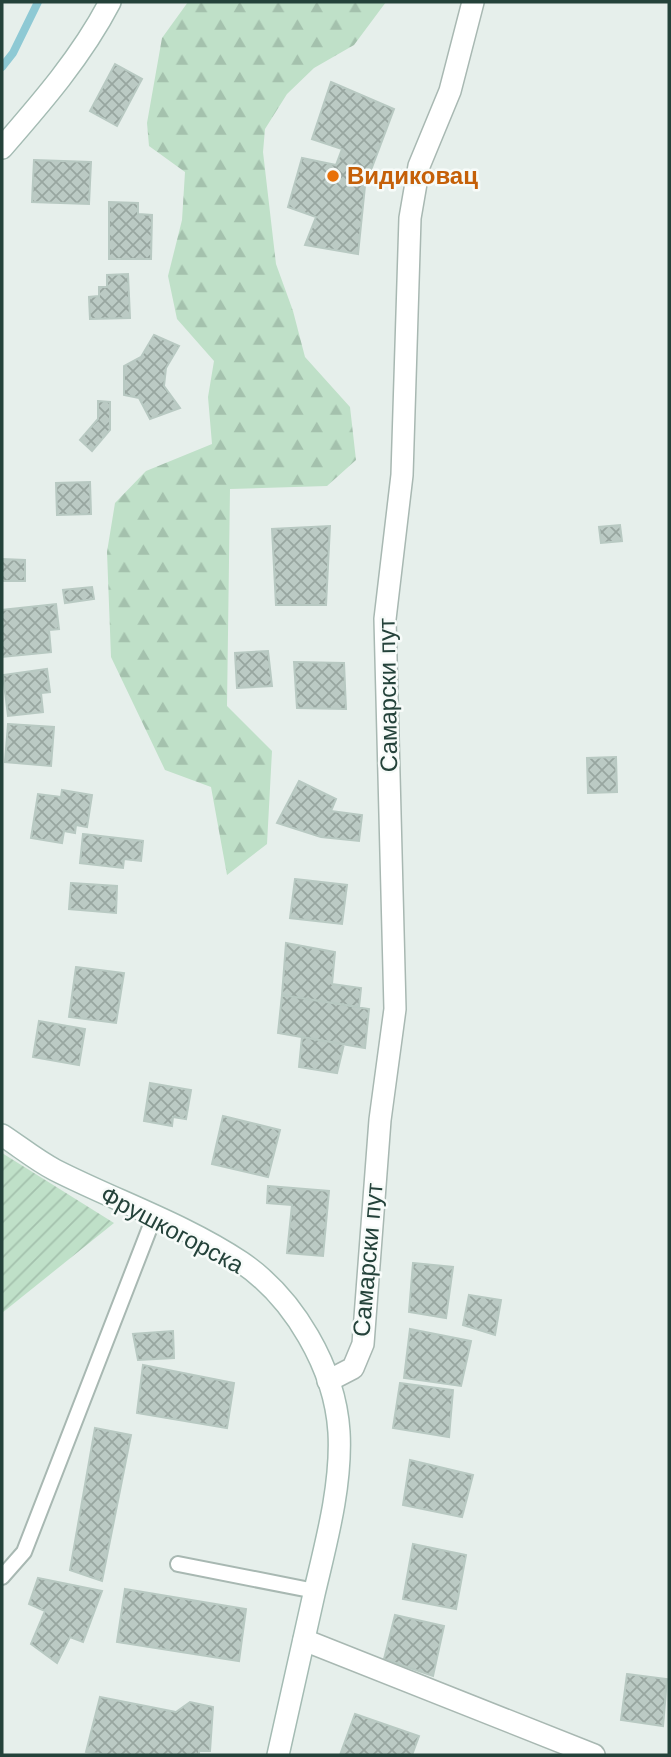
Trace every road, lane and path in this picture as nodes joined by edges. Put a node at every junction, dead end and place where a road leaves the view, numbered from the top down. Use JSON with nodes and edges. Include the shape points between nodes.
{"nodes":[{"id":1,"x":110,"y":2,"type":"edge"},
{"id":2,"x":473,"y":2,"type":"edge"},
{"id":3,"x":2,"y":148,"type":"edge"},
{"id":4,"x":2,"y":1135,"type":"edge"},
{"id":5,"x":154,"y":1217,"type":"junction"},
{"id":6,"x":328,"y":1381,"type":"junction"},
{"id":7,"x":178,"y":1564,"type":"dead end"},
{"id":8,"x":2,"y":1577,"type":"edge"},
{"id":9,"x":315,"y":1591,"type":"junction"},
{"id":10,"x":304,"y":1640,"type":"junction"},
{"id":11,"x":278,"y":1755,"type":"edge"},
{"id":12,"x":594,"y":1755,"type":"edge"}],
"edges":[{"from":1,"to":3,"type":"street","via":[[87,42]]},
{"from":2,"to":6,"type":"street","name":"Самарски пут","via":[[450,91],[419,166],[410,218],[402,475],[385,619],[395,1009],[380,1120],[363,1344],[353,1368]]},
{"from":4,"to":5,"type":"street","name":"Фрушкогорска","via":[[52,1168]]},
{"from":5,"to":6,"type":"street","name":"Фрушкогорска","via":[[241,1263],[272,1288],[295,1316]]},
{"from":5,"to":8,"type":"lane","via":[[24,1552]]},
{"from":6,"to":9,"type":"street","name":"Фрушкогорска","via":[[336,1408],[339,1451],[328,1539]]},
{"from":7,"to":9,"type":"lane"},
{"from":9,"to":10,"type":"street","name":"Фрушкогорска"},
{"from":10,"to":11,"type":"street","name":"Фрушкогорска"},
{"from":10,"to":12,"type":"street"}]}
